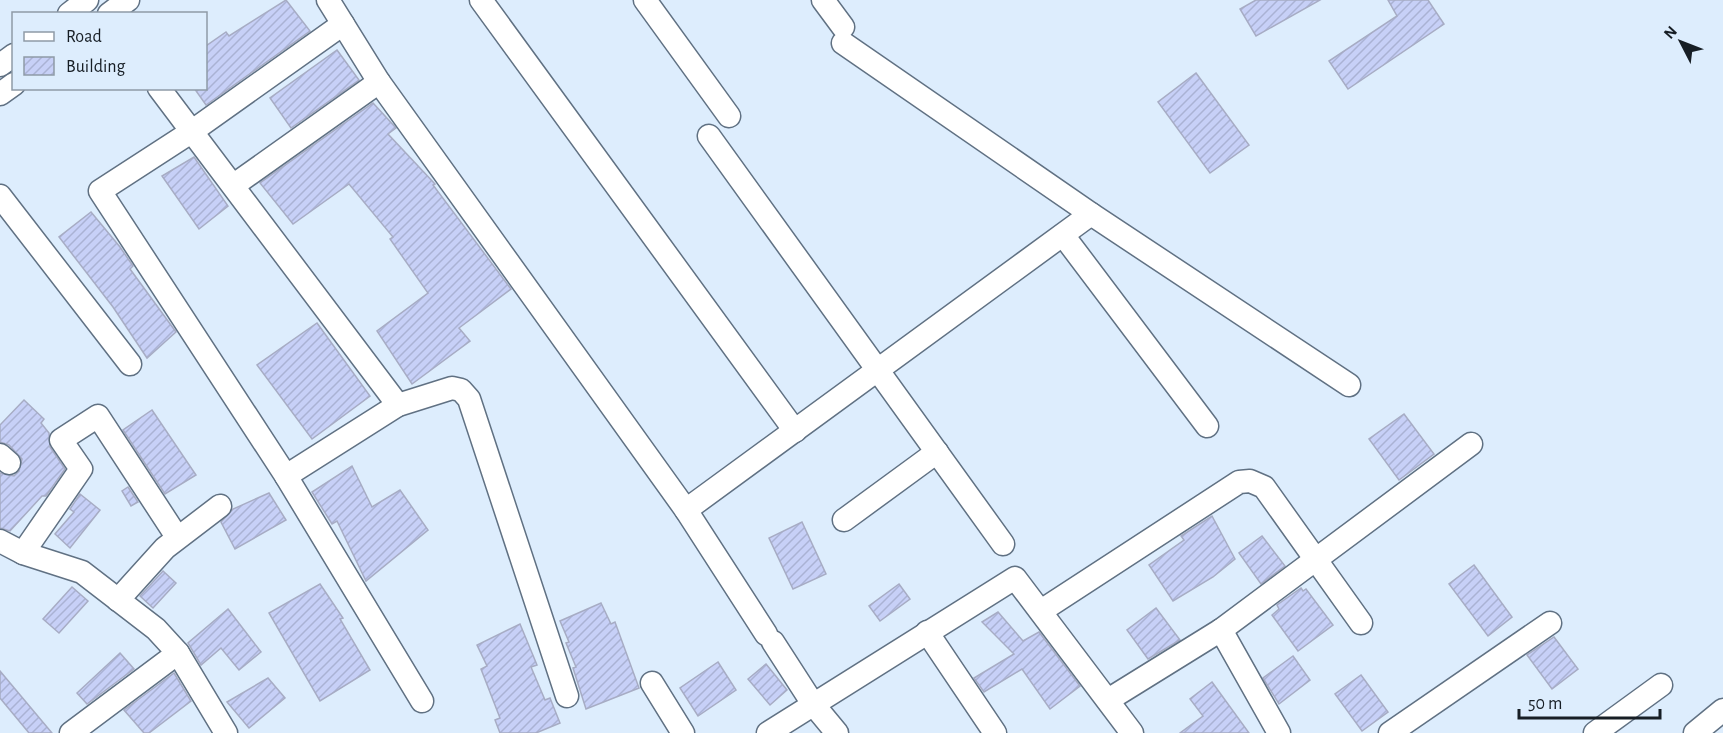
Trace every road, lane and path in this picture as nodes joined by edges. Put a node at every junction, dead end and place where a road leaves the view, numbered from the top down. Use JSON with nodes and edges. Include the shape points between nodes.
{"nodes":[{"id":1,"x":89,"y":0,"type":"edge"},
{"id":2,"x":128,"y":0,"type":"edge"},
{"id":3,"x":328,"y":0,"type":"edge"},
{"id":4,"x":481,"y":0,"type":"edge"},
{"id":5,"x":645,"y":0,"type":"edge"},
{"id":6,"x":823,"y":0,"type":"edge"},
{"id":7,"x":72,"y":12,"type":"edge"},
{"id":8,"x":100,"y":12,"type":"edge"},
{"id":9,"x":112,"y":12,"type":"edge"},
{"id":10,"x":343,"y":24,"type":"junction"},
{"id":11,"x":379,"y":82,"type":"junction"},
{"id":12,"x":160,"y":90,"type":"edge"},
{"id":13,"x":729,"y":116,"type":"dead end"},
{"id":14,"x":191,"y":132,"type":"junction"},
{"id":15,"x":709,"y":136,"type":"dead end"},
{"id":16,"x":234,"y":185,"type":"junction"},
{"id":17,"x":0,"y":196,"type":"edge"},
{"id":18,"x":1091,"y":214,"type":"junction"},
{"id":19,"x":1063,"y":235,"type":"junction"},
{"id":20,"x":130,"y":364,"type":"dead end"},
{"id":21,"x":878,"y":370,"type":"junction"},
{"id":22,"x":1349,"y":385,"type":"dead end"},
{"id":23,"x":398,"y":405,"type":"junction"},
{"id":24,"x":1207,"y":426,"type":"dead end"},
{"id":25,"x":795,"y":431,"type":"junction"},
{"id":26,"x":1471,"y":444,"type":"dead end"},
{"id":27,"x":937,"y":452,"type":"junction"},
{"id":28,"x":286,"y":476,"type":"junction"},
{"id":29,"x":220,"y":506,"type":"dead end"},
{"id":30,"x":686,"y":510,"type":"junction"},
{"id":31,"x":844,"y":520,"type":"dead end"},
{"id":32,"x":177,"y":537,"type":"junction"},
{"id":33,"x":0,"y":541,"type":"edge"},
{"id":34,"x":1003,"y":544,"type":"dead end"},
{"id":35,"x":23,"y":553,"type":"junction"},
{"id":36,"x":1317,"y":559,"type":"junction"},
{"id":37,"x":118,"y":600,"type":"junction"},
{"id":38,"x":1041,"y":611,"type":"junction"},
{"id":39,"x":1361,"y":623,"type":"dead end"},
{"id":40,"x":1550,"y":623,"type":"dead end"},
{"id":41,"x":1221,"y":630,"type":"junction"},
{"id":42,"x":927,"y":632,"type":"junction"},
{"id":43,"x":178,"y":653,"type":"junction"},
{"id":44,"x":652,"y":683,"type":"dead end"},
{"id":45,"x":1661,"y":685,"type":"dead end"},
{"id":46,"x":567,"y":696,"type":"dead end"},
{"id":47,"x":1108,"y":700,"type":"junction"},
{"id":48,"x":422,"y":701,"type":"dead end"},
{"id":49,"x":813,"y":704,"type":"junction"},
{"id":50,"x":1723,"y":710,"type":"edge"},
{"id":51,"x":71,"y":733,"type":"edge"},
{"id":52,"x":226,"y":733,"type":"edge"},
{"id":53,"x":683,"y":733,"type":"edge"},
{"id":54,"x":768,"y":733,"type":"edge"},
{"id":55,"x":837,"y":733,"type":"edge"},
{"id":56,"x":995,"y":733,"type":"edge"},
{"id":57,"x":1132,"y":733,"type":"edge"},
{"id":58,"x":1279,"y":733,"type":"edge"},
{"id":59,"x":1390,"y":733,"type":"edge"},
{"id":60,"x":1595,"y":733,"type":"edge"},
{"id":61,"x":1695,"y":733,"type":"edge"}],
"edges":[{"from":1,"to":7,"type":"street"},
{"from":1,"to":8,"type":"street"},
{"from":2,"to":9,"type":"street"},
{"from":3,"to":10,"type":"street"},
{"from":4,"to":25,"type":"street"},
{"from":5,"to":13,"type":"street"},
{"from":6,"to":18,"type":"street","via":[[843,35]]},
{"from":10,"to":11,"type":"street"},
{"from":10,"to":14,"type":"street"},
{"from":11,"to":16,"type":"street"},
{"from":11,"to":30,"type":"street"},
{"from":12,"to":14,"type":"street"},
{"from":14,"to":16,"type":"street"},
{"from":14,"to":28,"type":"street","via":[[100,191]]},
{"from":15,"to":21,"type":"street"},
{"from":16,"to":23,"type":"street"},
{"from":17,"to":20,"type":"street"},
{"from":18,"to":19,"type":"street"},
{"from":18,"to":22,"type":"street"},
{"from":19,"to":21,"type":"street"},
{"from":19,"to":24,"type":"street"},
{"from":21,"to":25,"type":"street"},
{"from":21,"to":27,"type":"street"},
{"from":23,"to":28,"type":"street"},
{"from":23,"to":46,"type":"street","via":[[452,388],[462,390],[470,399]]},
{"from":25,"to":30,"type":"street"},
{"from":26,"to":36,"type":"street"},
{"from":27,"to":31,"type":"street"},
{"from":27,"to":34,"type":"street"},
{"from":28,"to":48,"type":"street"},
{"from":29,"to":32,"type":"street"},
{"from":30,"to":49,"type":"street"},
{"from":32,"to":35,"type":"street","via":[[98,417],[61,440],[81,470]]},
{"from":32,"to":37,"type":"street"},
{"from":33,"to":35,"type":"street"},
{"from":35,"to":37,"type":"street","via":[[82,572]]},
{"from":36,"to":38,"type":"street","via":[[1264,487],[1250,481],[1239,482]]},
{"from":36,"to":39,"type":"street"},
{"from":36,"to":41,"type":"street"},
{"from":37,"to":43,"type":"street","via":[[156,629]]},
{"from":38,"to":42,"type":"street","via":[[1015,578]]},
{"from":38,"to":47,"type":"street"},
{"from":40,"to":59,"type":"street"},
{"from":41,"to":47,"type":"street"},
{"from":41,"to":58,"type":"street"},
{"from":42,"to":49,"type":"street"},
{"from":42,"to":56,"type":"street"},
{"from":43,"to":51,"type":"street"},
{"from":43,"to":52,"type":"street"},
{"from":44,"to":53,"type":"street"},
{"from":45,"to":60,"type":"street"},
{"from":47,"to":57,"type":"street"},
{"from":49,"to":54,"type":"street"},
{"from":49,"to":55,"type":"street"},
{"from":50,"to":61,"type":"street"}]}
